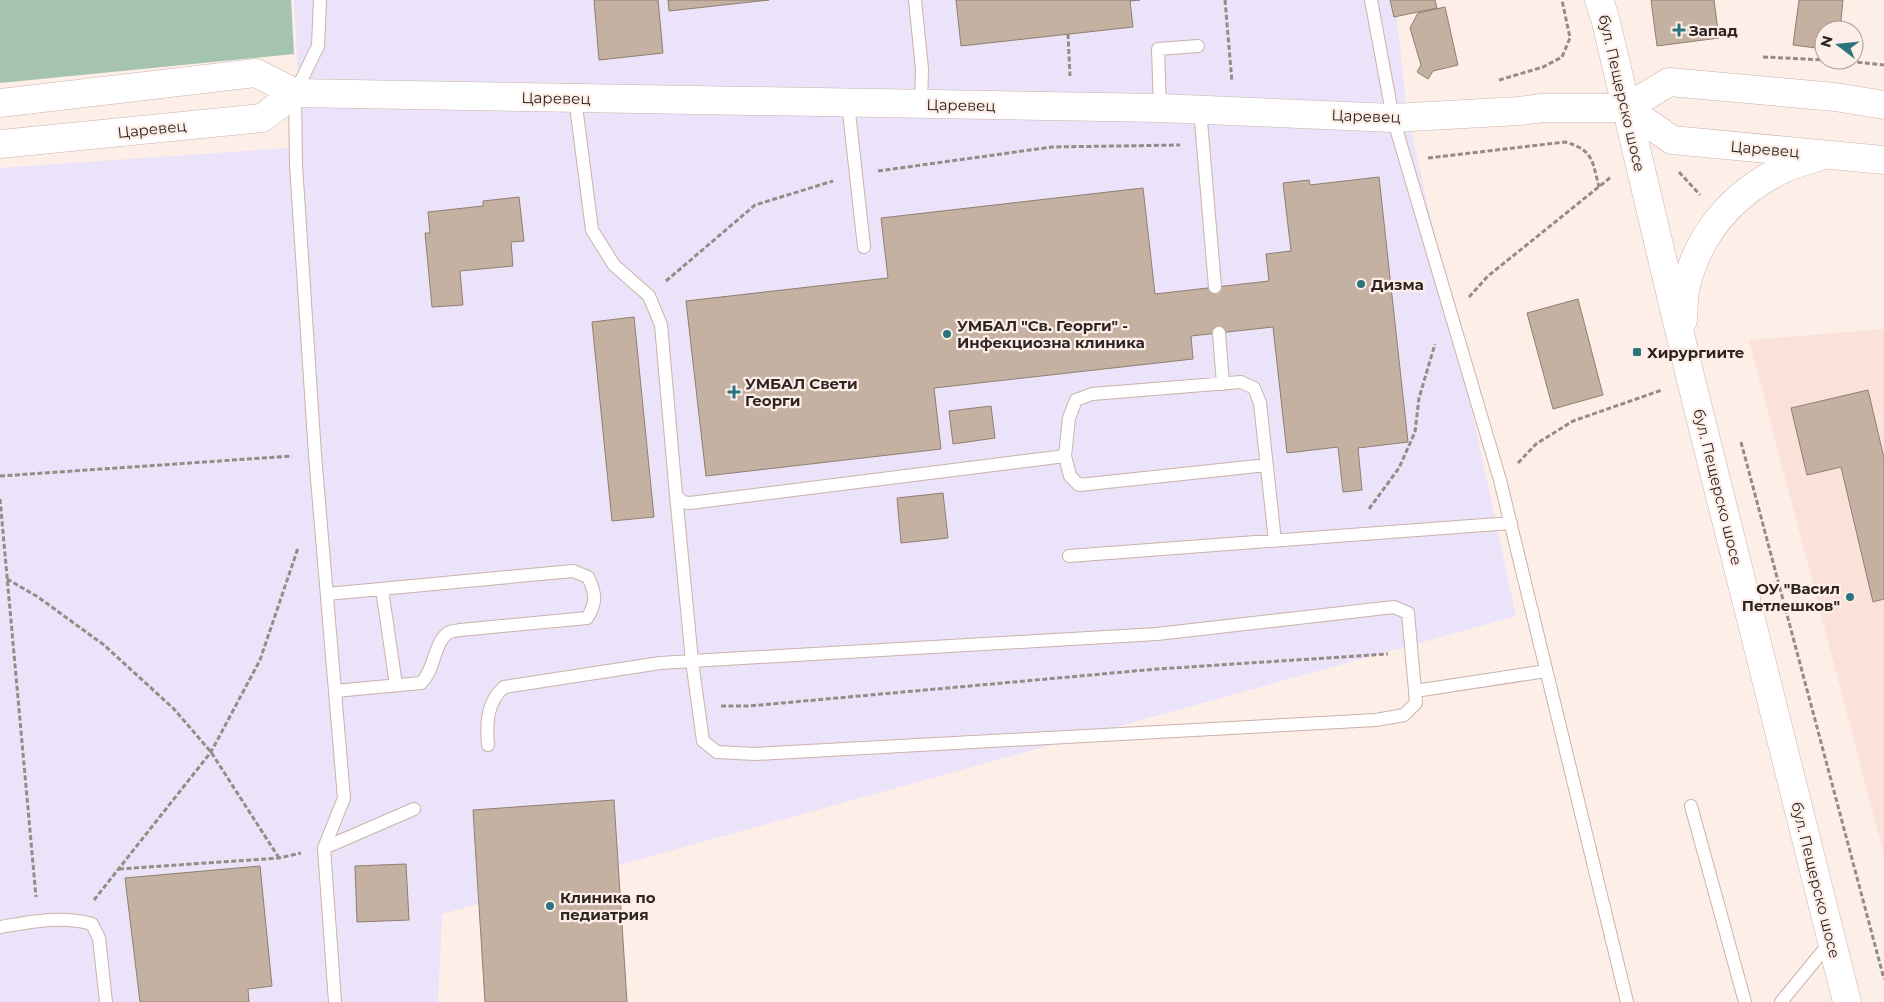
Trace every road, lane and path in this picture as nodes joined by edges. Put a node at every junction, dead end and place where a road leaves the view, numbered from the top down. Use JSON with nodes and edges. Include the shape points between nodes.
{"nodes":[{"id":1,"x":320,"y":0,"type":"edge"},
{"id":2,"x":915,"y":0,"type":"edge"},
{"id":3,"x":1224,"y":0,"type":"edge"},
{"id":4,"x":1371,"y":0,"type":"edge"},
{"id":5,"x":1562,"y":0,"type":"edge"},
{"id":6,"x":1599,"y":0,"type":"edge"},
{"id":7,"x":1068,"y":34,"type":"dead end"},
{"id":8,"x":1198,"y":46,"type":"dead end"},
{"id":9,"x":1864,"y":63,"type":"edge"},
{"id":10,"x":1884,"y":65,"type":"edge"},
{"id":11,"x":1532,"y":70,"type":"dead end"},
{"id":12,"x":295,"y":93,"type":"junction"},
{"id":13,"x":575,"y":98,"type":"junction"},
{"id":14,"x":0,"y":103,"type":"edge"},
{"id":15,"x":848,"y":103,"type":"junction"},
{"id":16,"x":921,"y":104,"type":"junction"},
{"id":17,"x":1884,"y":105,"type":"edge"},
{"id":18,"x":1071,"y":106,"type":"junction"},
{"id":19,"x":1160,"y":108,"type":"junction"},
{"id":20,"x":1626,"y":108,"type":"junction"},
{"id":21,"x":1200,"y":110,"type":"junction"},
{"id":22,"x":1235,"y":111,"type":"junction"},
{"id":23,"x":1393,"y":118,"type":"junction"},
{"id":24,"x":0,"y":144,"type":"edge"},
{"id":25,"x":1203,"y":145,"type":"junction"},
{"id":26,"x":1826,"y":155,"type":"junction"},
{"id":27,"x":1884,"y":160,"type":"edge"},
{"id":28,"x":1405,"y":161,"type":"junction"},
{"id":29,"x":1673,"y":166,"type":"dead end"},
{"id":30,"x":856,"y":174,"type":"junction"},
{"id":31,"x":1599,"y":187,"type":"dead end"},
{"id":32,"x":1704,"y":199,"type":"dead end"},
{"id":33,"x":864,"y":247,"type":"dead end"},
{"id":34,"x":1215,"y":287,"type":"dead end"},
{"id":35,"x":649,"y":296,"type":"junction"},
{"id":36,"x":1219,"y":333,"type":"dead end"},
{"id":37,"x":1681,"y":339,"type":"junction"},
{"id":38,"x":1691,"y":380,"type":"junction"},
{"id":39,"x":1223,"y":384,"type":"junction"},
{"id":40,"x":1741,"y":442,"type":"dead end"},
{"id":41,"x":315,"y":455,"type":"junction"},
{"id":42,"x":1065,"y":456,"type":"junction"},
{"id":43,"x":1267,"y":465,"type":"junction"},
{"id":44,"x":0,"y":476,"type":"edge"},
{"id":45,"x":1500,"y":480,"type":"junction"},
{"id":46,"x":676,"y":495,"type":"junction"},
{"id":47,"x":0,"y":499,"type":"edge"},
{"id":48,"x":1511,"y":523,"type":"junction"},
{"id":49,"x":1276,"y":541,"type":"junction"},
{"id":50,"x":300,"y":542,"type":"dead end"},
{"id":51,"x":1069,"y":556,"type":"dead end"},
{"id":52,"x":7,"y":578,"type":"junction"},
{"id":53,"x":382,"y":589,"type":"junction"},
{"id":54,"x":327,"y":594,"type":"junction"},
{"id":55,"x":1411,"y":652,"type":"junction"},
{"id":56,"x":692,"y":661,"type":"junction"},
{"id":57,"x":1546,"y":671,"type":"junction"},
{"id":58,"x":396,"y":685,"type":"junction"},
{"id":59,"x":1415,"y":690,"type":"junction"},
{"id":60,"x":335,"y":691,"type":"junction"},
{"id":61,"x":699,"y":707,"type":"junction"},
{"id":62,"x":488,"y":745,"type":"dead end"},
{"id":63,"x":211,"y":752,"type":"junction"},
{"id":64,"x":1690,"y":806,"type":"dead end"},
{"id":65,"x":414,"y":809,"type":"dead end"},
{"id":66,"x":324,"y":848,"type":"junction"},
{"id":67,"x":280,"y":858,"type":"junction"},
{"id":68,"x":118,"y":869,"type":"junction"},
{"id":69,"x":38,"y":920,"type":"junction"},
{"id":70,"x":78,"y":920,"type":"junction"},
{"id":71,"x":0,"y":927,"type":"edge"},
{"id":72,"x":1831,"y":941,"type":"junction"},
{"id":73,"x":1884,"y":979,"type":"edge"},
{"id":74,"x":106,"y":1002,"type":"edge"},
{"id":75,"x":335,"y":1002,"type":"edge"},
{"id":76,"x":1627,"y":1002,"type":"edge"},
{"id":77,"x":1745,"y":1002,"type":"edge"},
{"id":78,"x":1781,"y":1002,"type":"edge"},
{"id":79,"x":1847,"y":1002,"type":"edge"}],
"edges":[{"from":1,"to":12,"type":"lane","via":[[318,46]]},
{"from":2,"to":16,"type":"lane","via":[[922,69]]},
{"from":3,"to":22,"type":"path"},
{"from":4,"to":23,"type":"lane"},
{"from":5,"to":11,"type":"path","via":[[1570,38],[1565,51],[1562,57]]},
{"from":6,"to":20,"type":"street","name":"бул. Пещерско шосе"},
{"from":7,"to":18,"type":"path"},
{"from":8,"to":19,"type":"lane","via":[[1158,49]]},
{"from":9,"to":10,"type":"path"},
{"from":12,"to":13,"type":"street","name":"Царевец"},
{"from":12,"to":14,"type":"street","name":"Царевец","via":[[256,73]]},
{"from":12,"to":24,"type":"street","name":"Царевец","via":[[262,118]]},
{"from":12,"to":41,"type":"lane","via":[[296,164]]},
{"from":13,"to":15,"type":"street","name":"Царевец"},
{"from":13,"to":35,"type":"lane","via":[[592,230],[614,265]]},
{"from":15,"to":16,"type":"street","name":"Царевец"},
{"from":15,"to":30,"type":"lane"},
{"from":16,"to":18,"type":"street","name":"Царевец"},
{"from":17,"to":20,"type":"street","via":[[1835,97],[1669,82]]},
{"from":18,"to":19,"type":"street","name":"Царевец"},
{"from":19,"to":21,"type":"street","name":"Царевец"},
{"from":20,"to":23,"type":"street","name":"Царевец","via":[[1542,108]]},
{"from":20,"to":26,"type":"street","name":"Царевец","via":[[1672,140]]},
{"from":20,"to":37,"type":"street","name":"бул. Пещерско шосе"},
{"from":21,"to":22,"type":"street","name":"Царевец"},
{"from":21,"to":25,"type":"lane"},
{"from":22,"to":23,"type":"street","name":"Царевец"},
{"from":23,"to":28,"type":"lane"},
{"from":25,"to":30,"type":"path","via":[[1052,147]]},
{"from":25,"to":34,"type":"lane"},
{"from":26,"to":27,"type":"street","name":"Царевец"},
{"from":26,"to":37,"type":"street","via":[[1784,168],[1752,187],[1717,219],[1699,247],[1686,287]]},
{"from":28,"to":31,"type":"path","via":[[1565,142],[1580,146],[1592,157]]},
{"from":28,"to":45,"type":"lane"},
{"from":29,"to":32,"type":"path"},
{"from":30,"to":33,"type":"lane"},
{"from":30,"to":35,"type":"path","via":[[754,205]]},
{"from":35,"to":46,"type":"lane","via":[[661,325]]},
{"from":36,"to":39,"type":"lane"},
{"from":37,"to":38,"type":"street","name":"бул. Пещерско шосе"},
{"from":38,"to":45,"type":"path","via":[[1573,421],[1536,444]]},
{"from":38,"to":72,"type":"street","name":"бул. Пещерско шосе"},
{"from":39,"to":42,"type":"lane","via":[[1092,394],[1076,400],[1069,418]]},
{"from":39,"to":43,"type":"lane","via":[[1241,382],[1254,388],[1260,404]]},
{"from":40,"to":73,"type":"path"},
{"from":41,"to":44,"type":"path"},
{"from":41,"to":54,"type":"lane"},
{"from":42,"to":43,"type":"lane","via":[[1070,476],[1079,485]]},
{"from":42,"to":46,"type":"lane","via":[[690,503],[682,502]]},
{"from":43,"to":49,"type":"lane"},
{"from":45,"to":48,"type":"lane"},
{"from":46,"to":56,"type":"lane"},
{"from":47,"to":52,"type":"path"},
{"from":48,"to":49,"type":"lane"},
{"from":48,"to":57,"type":"lane"},
{"from":49,"to":51,"type":"lane"},
{"from":50,"to":63,"type":"path","via":[[260,660]]},
{"from":52,"to":63,"type":"path","via":[[104,645],[174,708]]},
{"from":52,"to":69,"type":"path"},
{"from":53,"to":54,"type":"lane"},
{"from":53,"to":58,"type":"lane"},
{"from":53,"to":58,"type":"lane","via":[[573,571],[588,577],[593,589],[594,607],[587,618],[448,633],[442,640],[428,677],[421,683]]},
{"from":54,"to":60,"type":"lane"},
{"from":55,"to":56,"type":"lane","via":[[1408,613],[1394,607],[1157,634]]},
{"from":55,"to":59,"type":"lane"},
{"from":55,"to":61,"type":"path","via":[[1158,669],[749,706]]},
{"from":56,"to":61,"type":"lane"},
{"from":56,"to":62,"type":"lane","via":[[504,687],[496,694],[487,717]]},
{"from":57,"to":59,"type":"lane"},
{"from":57,"to":76,"type":"lane"},
{"from":58,"to":60,"type":"lane"},
{"from":59,"to":61,"type":"lane","via":[[1416,703],[1404,715],[1376,720],[755,754],[717,752],[703,741]]},
{"from":60,"to":66,"type":"lane","via":[[344,798]]},
{"from":63,"to":67,"type":"path"},
{"from":63,"to":68,"type":"path"},
{"from":64,"to":77,"type":"lane"},
{"from":65,"to":66,"type":"lane"},
{"from":66,"to":67,"type":"path"},
{"from":66,"to":75,"type":"lane"},
{"from":67,"to":68,"type":"path"},
{"from":68,"to":70,"type":"path"},
{"from":69,"to":70,"type":"lane"},
{"from":69,"to":71,"type":"lane"},
{"from":70,"to":74,"type":"lane","via":[[92,924],[99,938]]},
{"from":72,"to":78,"type":"lane"},
{"from":72,"to":79,"type":"street","name":"бул. Пещерско шосе"}]}
